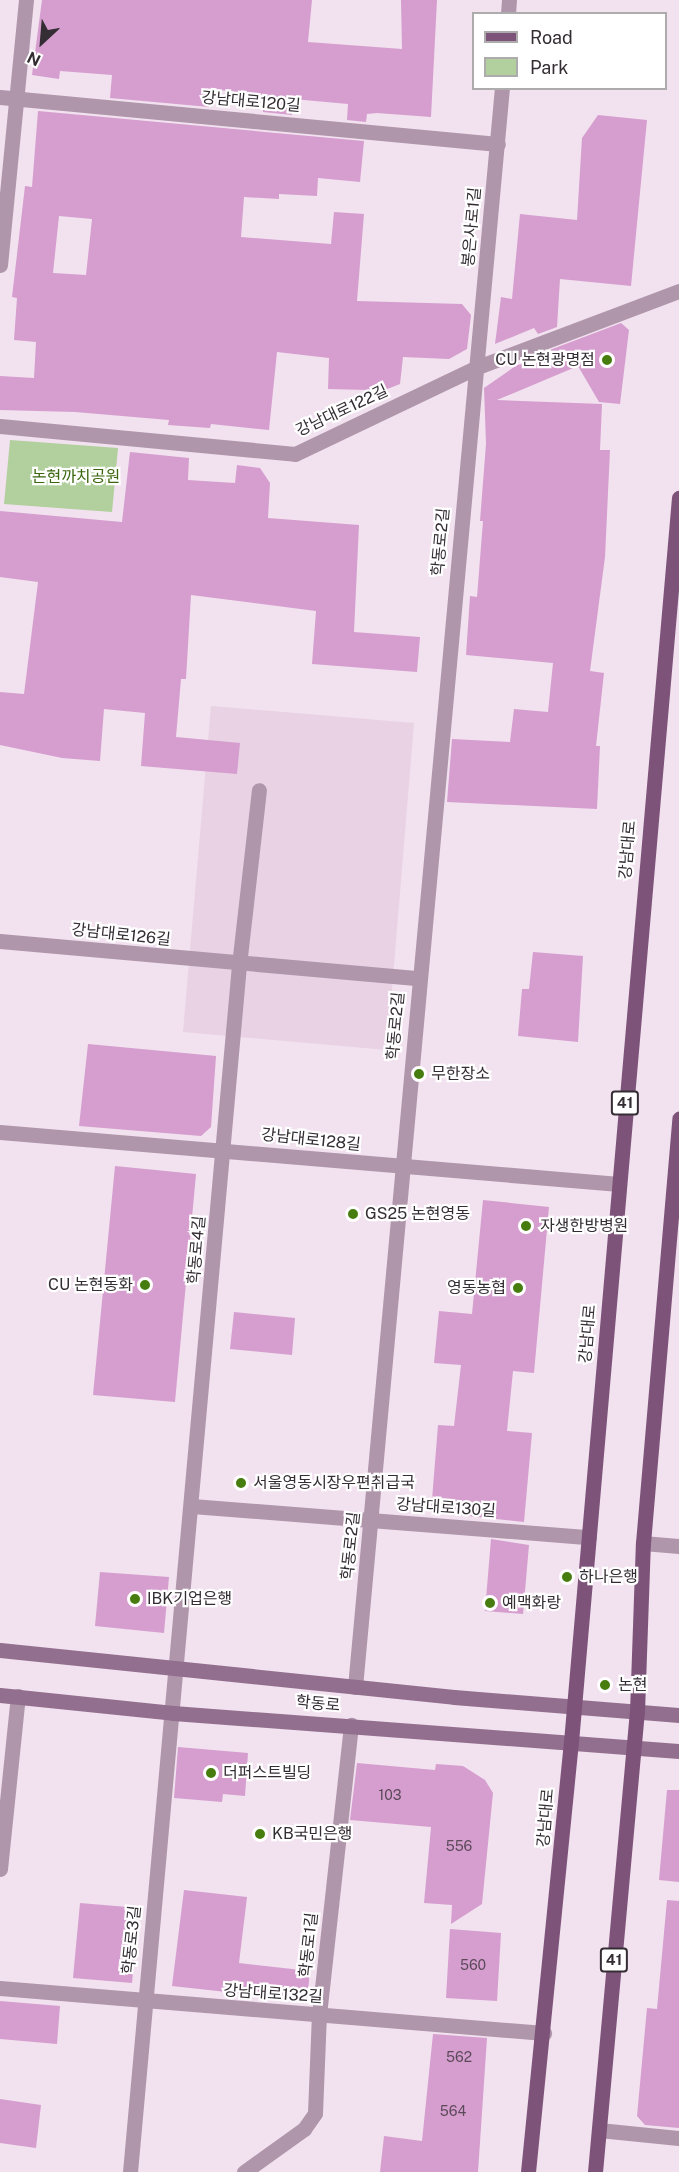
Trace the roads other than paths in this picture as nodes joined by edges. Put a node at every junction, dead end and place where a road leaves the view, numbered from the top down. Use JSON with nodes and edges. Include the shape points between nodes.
{"nodes":[{"id":1,"x":26,"y":0,"type":"edge"},
{"id":2,"x":502,"y":90,"type":"edge"},
{"id":3,"x":0,"y":97,"type":"edge"},
{"id":4,"x":16,"y":98,"type":"junction"},
{"id":5,"x":498,"y":144,"type":"junction"},
{"id":6,"x":0,"y":265,"type":"edge"},
{"id":7,"x":679,"y":291,"type":"edge"},
{"id":8,"x":475,"y":368,"type":"junction"},
{"id":9,"x":0,"y":426,"type":"edge"},
{"id":10,"x":679,"y":498,"type":"edge"},
{"id":11,"x":259,"y":790,"type":"dead end"},
{"id":12,"x":0,"y":941,"type":"edge"},
{"id":13,"x":238,"y":965,"type":"junction"},
{"id":14,"x":418,"y":978,"type":"junction"},
{"id":15,"x":679,"y":1119,"type":"edge"},
{"id":16,"x":0,"y":1132,"type":"edge"},
{"id":17,"x":224,"y":1149,"type":"junction"},
{"id":18,"x":402,"y":1167,"type":"junction"},
{"id":19,"x":619,"y":1184,"type":"junction"},
{"id":20,"x":676,"y":1187,"type":"edge"},
{"id":21,"x":192,"y":1506,"type":"junction"},
{"id":22,"x":372,"y":1521,"type":"junction"},
{"id":23,"x":589,"y":1537,"type":"junction"},
{"id":24,"x":644,"y":1543,"type":"junction"},
{"id":25,"x":679,"y":1546,"type":"edge"},
{"id":26,"x":0,"y":1650,"type":"edge"},
{"id":27,"x":176,"y":1668,"type":"junction"},
{"id":28,"x":355,"y":1687,"type":"junction"},
{"id":29,"x":0,"y":1695,"type":"edge"},
{"id":30,"x":18,"y":1696,"type":"junction"},
{"id":31,"x":573,"y":1708,"type":"junction"},
{"id":32,"x":638,"y":1712,"type":"junction"},
{"id":33,"x":173,"y":1713,"type":"junction"},
{"id":34,"x":679,"y":1715,"type":"edge"},
{"id":35,"x":351,"y":1725,"type":"junction"},
{"id":36,"x":571,"y":1742,"type":"junction"},
{"id":37,"x":633,"y":1747,"type":"junction"},
{"id":38,"x":679,"y":1751,"type":"edge"},
{"id":39,"x":0,"y":1869,"type":"edge"},
{"id":40,"x":0,"y":1988,"type":"edge"},
{"id":41,"x":144,"y":2002,"type":"junction"},
{"id":42,"x":319,"y":2015,"type":"junction"},
{"id":43,"x":544,"y":2033,"type":"junction"},
{"id":44,"x":599,"y":2130,"type":"junction"},
{"id":45,"x":679,"y":2138,"type":"edge"},
{"id":46,"x":130,"y":2172,"type":"edge"},
{"id":47,"x":244,"y":2172,"type":"edge"},
{"id":48,"x":528,"y":2172,"type":"edge"},
{"id":49,"x":595,"y":2172,"type":"edge"}],
"edges":[{"from":1,"to":4,"type":"street"},
{"from":2,"to":5,"type":"street","name":"봉은사로1길"},
{"from":3,"to":4,"type":"street","name":"강남대로120길"},
{"from":4,"to":5,"type":"street","name":"강남대로120길"},
{"from":4,"to":6,"type":"street"},
{"from":5,"to":8,"type":"street","name":"봉은사로1길"},
{"from":7,"to":8,"type":"street","name":"강남대로122길"},
{"from":8,"to":9,"type":"street","name":"강남대로122길","via":[[295,453]]},
{"from":8,"to":14,"type":"street","name":"학동로2길"},
{"from":10,"to":19,"type":"main road","name":"강남대로","number":"41"},
{"from":11,"to":13,"type":"street","name":"학동로4길"},
{"from":12,"to":13,"type":"street","name":"강남대로126길"},
{"from":13,"to":14,"type":"street","name":"강남대로126길"},
{"from":13,"to":17,"type":"street","name":"학동로4길"},
{"from":14,"to":18,"type":"street","name":"학동로2길"},
{"from":15,"to":20,"type":"main road","number":"41"},
{"from":16,"to":17,"type":"street","name":"강남대로128길"},
{"from":17,"to":18,"type":"street","name":"강남대로128길"},
{"from":17,"to":21,"type":"street","name":"학동로4길"},
{"from":18,"to":19,"type":"street","name":"강남대로128길"},
{"from":18,"to":22,"type":"street","name":"학동로2길"},
{"from":19,"to":23,"type":"main road","name":"강남대로","number":"41"},
{"from":20,"to":24,"type":"main road","number":"41"},
{"from":21,"to":22,"type":"street","name":"강남대로130길"},
{"from":21,"to":27,"type":"street","name":"학동로4길"},
{"from":22,"to":23,"type":"street","name":"강남대로130길"},
{"from":22,"to":28,"type":"street","name":"학동로2길"},
{"from":23,"to":31,"type":"main road","name":"강남대로","number":"41"},
{"from":24,"to":25,"type":"street"},
{"from":24,"to":32,"type":"main road","number":"41"},
{"from":26,"to":27,"type":"main road","name":"학동로"},
{"from":27,"to":28,"type":"main road","name":"학동로"},
{"from":27,"to":33,"type":"street","name":"학동로4길"},
{"from":28,"to":31,"type":"main road","name":"학동로"},
{"from":29,"to":30,"type":"main road","name":"학동로"},
{"from":30,"to":33,"type":"main road","name":"학동로"},
{"from":30,"to":39,"type":"street"},
{"from":31,"to":32,"type":"main road","name":"학동로"},
{"from":31,"to":36,"type":"main road","name":"강남대로","number":"41"},
{"from":32,"to":34,"type":"main road","name":"학동로"},
{"from":32,"to":37,"type":"main road","number":"41"},
{"from":33,"to":35,"type":"main road","name":"학동로"},
{"from":33,"to":41,"type":"street","name":"학동로3길"},
{"from":35,"to":36,"type":"main road","name":"학동로"},
{"from":35,"to":42,"type":"street","name":"학동로1길"},
{"from":36,"to":37,"type":"main road","name":"학동로"},
{"from":36,"to":43,"type":"main road","name":"강남대로","number":"41"},
{"from":37,"to":38,"type":"main road","name":"학동로"},
{"from":37,"to":44,"type":"main road","number":"41"},
{"from":40,"to":41,"type":"street","name":"강남대로132길"},
{"from":41,"to":42,"type":"street","name":"강남대로132길"},
{"from":41,"to":46,"type":"street","name":"학동로3길"},
{"from":42,"to":43,"type":"street","name":"강남대로132길"},
{"from":42,"to":47,"type":"street","name":"학동로1길","via":[[315,2113],[304,2129]]},
{"from":43,"to":48,"type":"main road","name":"강남대로","number":"41"},
{"from":44,"to":45,"type":"street"},
{"from":44,"to":49,"type":"main road","number":"41"}]}
